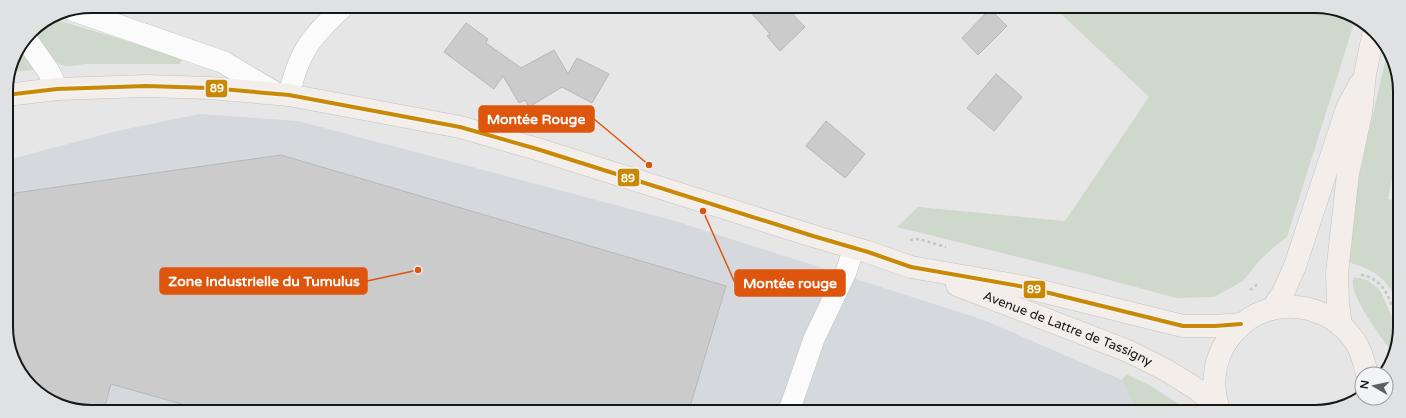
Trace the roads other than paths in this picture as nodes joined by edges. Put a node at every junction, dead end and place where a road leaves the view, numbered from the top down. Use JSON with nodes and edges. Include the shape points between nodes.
{"nodes":[{"id":1,"x":337,"y":13,"type":"edge"},
{"id":2,"x":84,"y":14,"type":"edge"},
{"id":3,"x":1372,"y":39,"type":"edge"},
{"id":4,"x":29,"y":44,"type":"edge"},
{"id":5,"x":1365,"y":74,"type":"junction"},
{"id":6,"x":57,"y":90,"type":"junction"},
{"id":7,"x":13,"y":94,"type":"edge"},
{"id":8,"x":282,"y":94,"type":"junction"},
{"id":9,"x":854,"y":248,"type":"junction"},
{"id":10,"x":911,"y":267,"type":"junction"},
{"id":11,"x":1272,"y":308,"type":"junction"},
{"id":12,"x":1241,"y":324,"type":"junction"},
{"id":13,"x":1341,"y":326,"type":"junction"},
{"id":14,"x":1365,"y":366,"type":"edge"},
{"id":15,"x":791,"y":405,"type":"edge"},
{"id":16,"x":1214,"y":405,"type":"edge"},
{"id":17,"x":1217,"y":405,"type":"edge"}],
"edges":[{"from":1,"to":8,"type":"street","via":[[306,48]]},
{"from":2,"to":8,"type":"street","via":[[223,62]]},
{"from":3,"to":5,"type":"main road"},
{"from":4,"to":6,"type":"street","via":[[49,72]]},
{"from":5,"to":11,"type":"main road","via":[[1347,108],[1295,266],[1284,291]]},
{"from":5,"to":13,"type":"main road","via":[[1361,113],[1348,174],[1337,273]]},
{"from":6,"to":7,"type":"main road"},
{"from":6,"to":8,"type":"main road","via":[[146,86]]},
{"from":8,"to":9,"type":"main road","via":[[460,127]]},
{"from":9,"to":10,"type":"main road"},
{"from":9,"to":15,"type":"street","via":[[846,272],[814,339]]},
{"from":10,"to":12,"type":"main road","name":"Avenue de Lattre de Tassigny","via":[[1025,287],[1183,326]]},
{"from":10,"to":16,"type":"main road","name":"Avenue de Lattre de Tassigny","via":[[1128,351],[1198,390]]},
{"from":11,"to":12,"type":"main road"},
{"from":11,"to":13,"type":"main road","via":[[1287,306],[1316,310]]},
{"from":12,"to":17,"type":"main road","via":[[1231,335],[1217,361],[1214,391]]},
{"from":13,"to":14,"type":"main road","via":[[1359,348]]}]}
